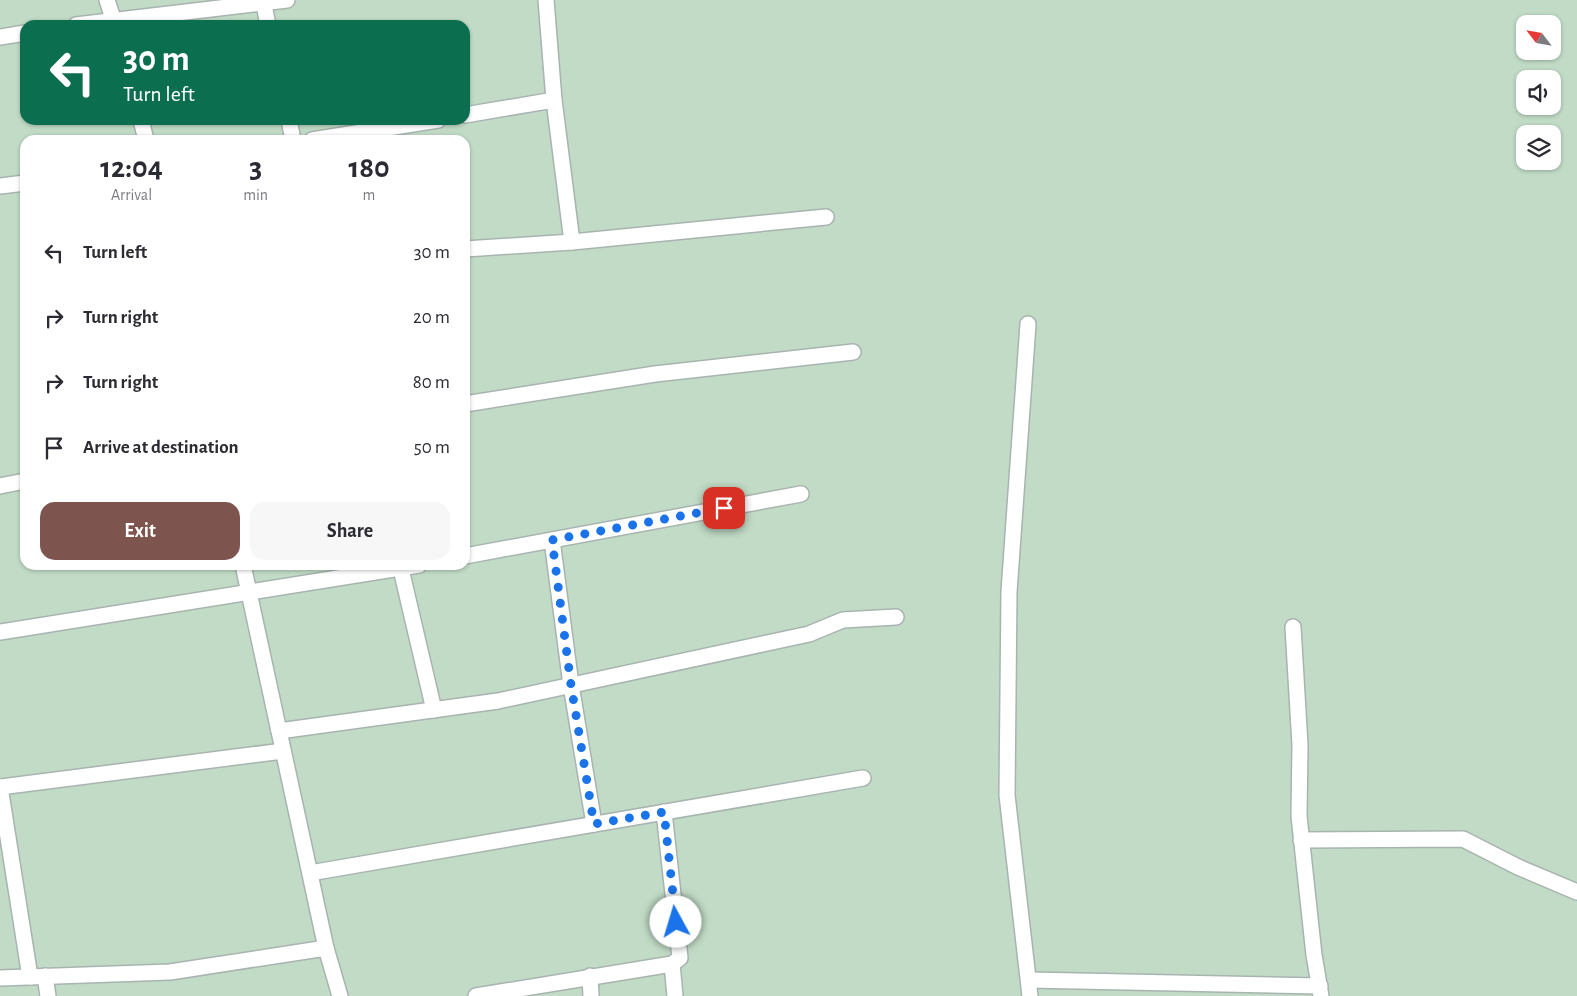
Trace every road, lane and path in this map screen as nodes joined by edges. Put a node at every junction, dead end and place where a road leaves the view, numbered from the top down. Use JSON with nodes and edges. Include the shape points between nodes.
{"nodes":[{"id":1,"x":107,"y":0,"type":"edge"},
{"id":2,"x":287,"y":0,"type":"edge"},
{"id":3,"x":546,"y":0,"type":"edge"},
{"id":4,"x":263,"y":1,"type":"edge"},
{"id":5,"x":113,"y":20,"type":"edge"},
{"id":6,"x":128,"y":20,"type":"edge"},
{"id":7,"x":267,"y":20,"type":"edge"},
{"id":8,"x":20,"y":34,"type":"edge"},
{"id":9,"x":0,"y":37,"type":"edge"},
{"id":10,"x":554,"y":100,"type":"junction"},
{"id":11,"x":470,"y":114,"type":"edge"},
{"id":12,"x":406,"y":125,"type":"edge"},
{"id":13,"x":344,"y":135,"type":"edge"},
{"id":14,"x":20,"y":184,"type":"edge"},
{"id":15,"x":0,"y":186,"type":"edge"},
{"id":16,"x":826,"y":217,"type":"dead end"},
{"id":17,"x":572,"y":242,"type":"junction"},
{"id":18,"x":470,"y":248,"type":"edge"},
{"id":19,"x":1028,"y":324,"type":"dead end"},
{"id":20,"x":853,"y":352,"type":"dead end"},
{"id":21,"x":470,"y":403,"type":"edge"},
{"id":22,"x":20,"y":482,"type":"edge"},
{"id":23,"x":0,"y":486,"type":"edge"},
{"id":24,"x":801,"y":494,"type":"dead end"},
{"id":25,"x":552,"y":540,"type":"junction"},
{"id":26,"x":470,"y":555,"type":"edge"},
{"id":27,"x":243,"y":570,"type":"edge"},
{"id":28,"x":383,"y":570,"type":"edge"},
{"id":29,"x":401,"y":570,"type":"edge"},
{"id":30,"x":248,"y":594,"type":"junction"},
{"id":31,"x":896,"y":617,"type":"dead end"},
{"id":32,"x":1294,"y":627,"type":"dead end"},
{"id":33,"x":0,"y":632,"type":"edge"},
{"id":34,"x":571,"y":685,"type":"junction"},
{"id":35,"x":434,"y":710,"type":"junction"},
{"id":36,"x":279,"y":731,"type":"junction"},
{"id":37,"x":283,"y":750,"type":"junction"},
{"id":38,"x":862,"y":778,"type":"dead end"},
{"id":39,"x":0,"y":787,"type":"edge"},
{"id":40,"x":664,"y":812,"type":"junction"},
{"id":41,"x":594,"y":824,"type":"junction"},
{"id":42,"x":1301,"y":840,"type":"junction"},
{"id":43,"x":310,"y":873,"type":"junction"},
{"id":44,"x":1577,"y":892,"type":"edge"},
{"id":45,"x":326,"y":948,"type":"junction"},
{"id":46,"x":672,"y":964,"type":"junction"},
{"id":47,"x":45,"y":976,"type":"junction"},
{"id":48,"x":590,"y":976,"type":"junction"},
{"id":49,"x":30,"y":977,"type":"junction"},
{"id":50,"x":0,"y":978,"type":"edge"},
{"id":51,"x":1029,"y":980,"type":"junction"},
{"id":52,"x":1320,"y":991,"type":"edge"},
{"id":53,"x":48,"y":996,"type":"edge"},
{"id":54,"x":340,"y":996,"type":"edge"},
{"id":55,"x":476,"y":996,"type":"edge"},
{"id":56,"x":591,"y":996,"type":"edge"},
{"id":57,"x":674,"y":996,"type":"edge"},
{"id":58,"x":1030,"y":996,"type":"edge"}],
"edges":[{"from":1,"to":5,"type":"street"},
{"from":2,"to":4,"type":"street"},
{"from":3,"to":10,"type":"street"},
{"from":4,"to":6,"type":"street"},
{"from":4,"to":7,"type":"street"},
{"from":8,"to":9,"type":"street"},
{"from":10,"to":11,"type":"street"},
{"from":10,"to":17,"type":"street"},
{"from":12,"to":13,"type":"street"},
{"from":14,"to":15,"type":"street"},
{"from":16,"to":17,"type":"street"},
{"from":17,"to":18,"type":"street"},
{"from":19,"to":51,"type":"street","via":[[1009,592],[1007,795]]},
{"from":20,"to":21,"type":"street","via":[[655,374]]},
{"from":22,"to":23,"type":"street"},
{"from":24,"to":25,"type":"street"},
{"from":25,"to":26,"type":"street"},
{"from":25,"to":34,"type":"street"},
{"from":27,"to":30,"type":"street"},
{"from":28,"to":30,"type":"street"},
{"from":29,"to":35,"type":"street"},
{"from":30,"to":33,"type":"street"},
{"from":30,"to":36,"type":"street"},
{"from":31,"to":34,"type":"street","via":[[843,620],[809,634]]},
{"from":32,"to":42,"type":"street"},
{"from":34,"to":35,"type":"street","via":[[498,701]]},
{"from":34,"to":41,"type":"street"},
{"from":35,"to":36,"type":"street"},
{"from":36,"to":37,"type":"street"},
{"from":37,"to":39,"type":"street"},
{"from":37,"to":43,"type":"street"},
{"from":38,"to":40,"type":"street"},
{"from":39,"to":49,"type":"street"},
{"from":40,"to":41,"type":"street"},
{"from":40,"to":46,"type":"street","via":[[680,958]]},
{"from":41,"to":43,"type":"street"},
{"from":42,"to":44,"type":"street","via":[[1463,839]]},
{"from":42,"to":52,"type":"street"},
{"from":43,"to":45,"type":"street"},
{"from":45,"to":47,"type":"street","via":[[170,972]]},
{"from":45,"to":54,"type":"street"},
{"from":46,"to":48,"type":"street"},
{"from":46,"to":57,"type":"street"},
{"from":47,"to":49,"type":"street"},
{"from":47,"to":53,"type":"street"},
{"from":48,"to":55,"type":"street"},
{"from":48,"to":56,"type":"street"},
{"from":49,"to":50,"type":"street"},
{"from":51,"to":52,"type":"street"},
{"from":51,"to":58,"type":"street"}]}
